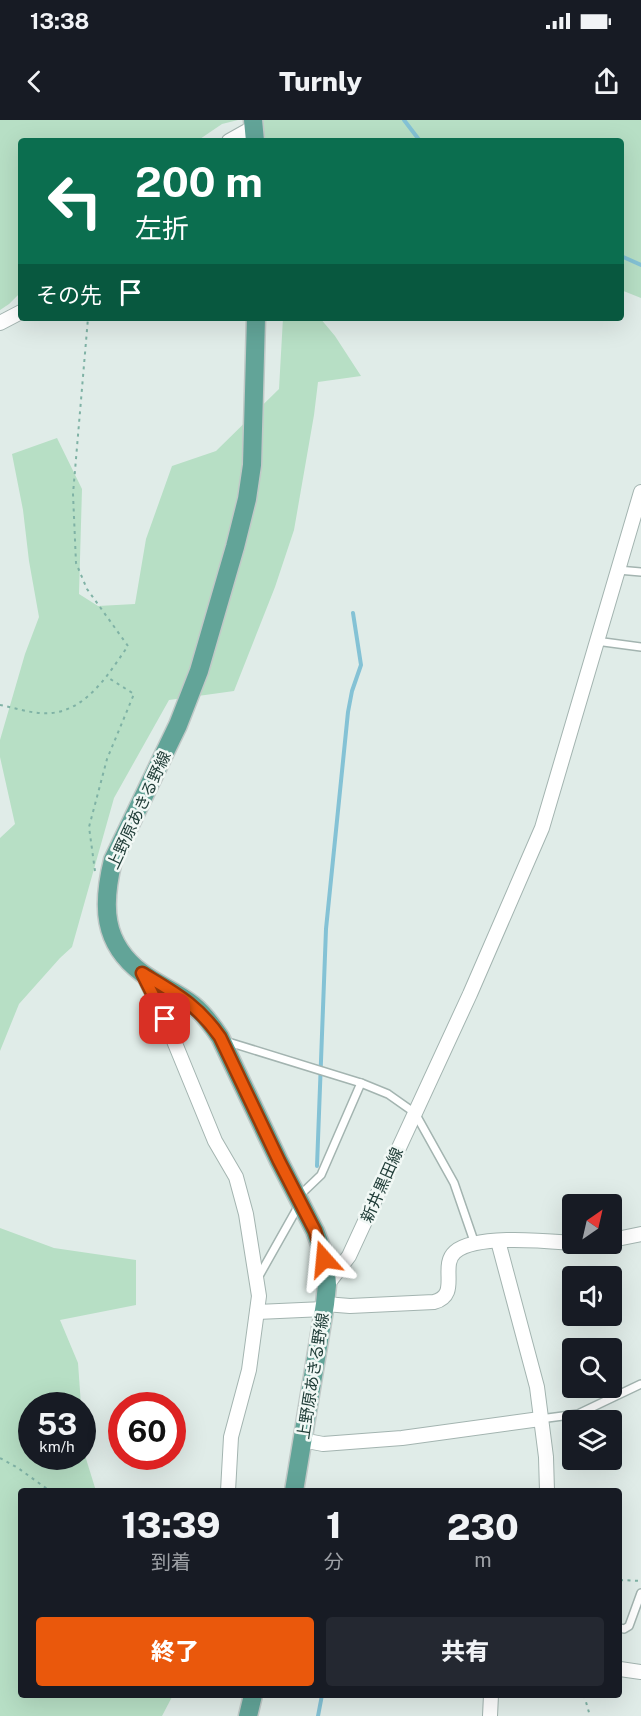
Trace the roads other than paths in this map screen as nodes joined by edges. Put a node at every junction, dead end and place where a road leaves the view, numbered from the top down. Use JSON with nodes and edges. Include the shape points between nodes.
{"nodes":[{"id":1,"x":254,"y":129,"type":"edge"},
{"id":2,"x":235,"y":138,"type":"edge"},
{"id":3,"x":18,"y":314,"type":"edge"},
{"id":4,"x":256,"y":321,"type":"edge"},
{"id":5,"x":0,"y":323,"type":"edge"},
{"id":6,"x":641,"y":492,"type":"edge"},
{"id":7,"x":618,"y":570,"type":"junction"},
{"id":8,"x":641,"y":572,"type":"edge"},
{"id":9,"x":596,"y":641,"type":"junction"},
{"id":10,"x":641,"y":647,"type":"edge"},
{"id":11,"x":142,"y":973,"type":"junction"},
{"id":12,"x":222,"y":1040,"type":"junction"},
{"id":13,"x":361,"y":1083,"type":"junction"},
{"id":14,"x":415,"y":1113,"type":"junction"},
{"id":15,"x":299,"y":1199,"type":"junction"},
{"id":16,"x":641,"y":1234,"type":"edge"},
{"id":17,"x":622,"y":1238,"type":"edge"},
{"id":18,"x":498,"y":1241,"type":"junction"},
{"id":19,"x":562,"y":1242,"type":"edge"},
{"id":20,"x":475,"y":1244,"type":"junction"},
{"id":21,"x":256,"y":1281,"type":"junction"},
{"id":22,"x":327,"y":1285,"type":"junction"},
{"id":23,"x":324,"y":1306,"type":"junction"},
{"id":24,"x":257,"y":1312,"type":"junction"},
{"id":25,"x":641,"y":1384,"type":"edge"},
{"id":26,"x":540,"y":1419,"type":"junction"},
{"id":27,"x":302,"y":1440,"type":"junction"},
{"id":28,"x":228,"y":1488,"type":"edge"},
{"id":29,"x":294,"y":1488,"type":"edge"},
{"id":30,"x":547,"y":1488,"type":"edge"},
{"id":31,"x":641,"y":1593,"type":"edge"},
{"id":32,"x":622,"y":1628,"type":"edge"},
{"id":33,"x":622,"y":1669,"type":"edge"},
{"id":34,"x":641,"y":1672,"type":"edge"},
{"id":35,"x":252,"y":1698,"type":"edge"},
{"id":36,"x":491,"y":1698,"type":"edge"},
{"id":37,"x":248,"y":1716,"type":"edge"},
{"id":38,"x":490,"y":1716,"type":"edge"}],
"edges":[{"from":1,"to":2,"type":"street"},
{"from":3,"to":5,"type":"street"},
{"from":4,"to":11,"type":"main road","name":"上野原あきる野線","via":[[252,465],[235,547],[199,671],[113,860],[107,884],[114,941],[122,955]]},
{"from":6,"to":7,"type":"street"},
{"from":7,"to":8,"type":"lane"},
{"from":7,"to":9,"type":"street"},
{"from":9,"to":10,"type":"lane"},
{"from":9,"to":14,"type":"street","name":"新井黒田線","via":[[542,828]]},
{"from":11,"to":12,"type":"main road","name":"上野原あきる野線","via":[[193,1005]]},
{"from":11,"to":21,"type":"street","via":[[215,1141],[236,1177]]},
{"from":12,"to":13,"type":"lane"},
{"from":12,"to":15,"type":"main road","name":"上野原あきる野線"},
{"from":13,"to":14,"type":"lane","via":[[388,1094]]},
{"from":13,"to":15,"type":"lane","via":[[321,1175]]},
{"from":14,"to":20,"type":"lane","via":[[454,1184]]},
{"from":14,"to":22,"type":"street","name":"新井黒田線","via":[[349,1256]]},
{"from":15,"to":21,"type":"lane"},
{"from":15,"to":22,"type":"main road","name":"上野原あきる野線","via":[[322,1250]]},
{"from":16,"to":17,"type":"street"},
{"from":18,"to":19,"type":"street"},
{"from":18,"to":20,"type":"street"},
{"from":18,"to":26,"type":"street","via":[[537,1387]]},
{"from":20,"to":23,"type":"street","via":[[460,1248],[452,1256],[447,1294],[442,1300]]},
{"from":21,"to":24,"type":"street"},
{"from":22,"to":23,"type":"main road","name":"上野原あきる野線"},
{"from":23,"to":24,"type":"street"},
{"from":23,"to":27,"type":"main road","name":"上野原あきる野線"},
{"from":24,"to":28,"type":"street","via":[[249,1370],[231,1437]]},
{"from":25,"to":26,"type":"lane","via":[[578,1414]]},
{"from":26,"to":27,"type":"street","via":[[381,1440],[323,1444]]},
{"from":26,"to":30,"type":"street"},
{"from":27,"to":29,"type":"main road","name":"上野原あきる野線"},
{"from":31,"to":32,"type":"lane","via":[[629,1626]]},
{"from":33,"to":34,"type":"street"},
{"from":35,"to":37,"type":"main road"},
{"from":36,"to":38,"type":"street"}]}
